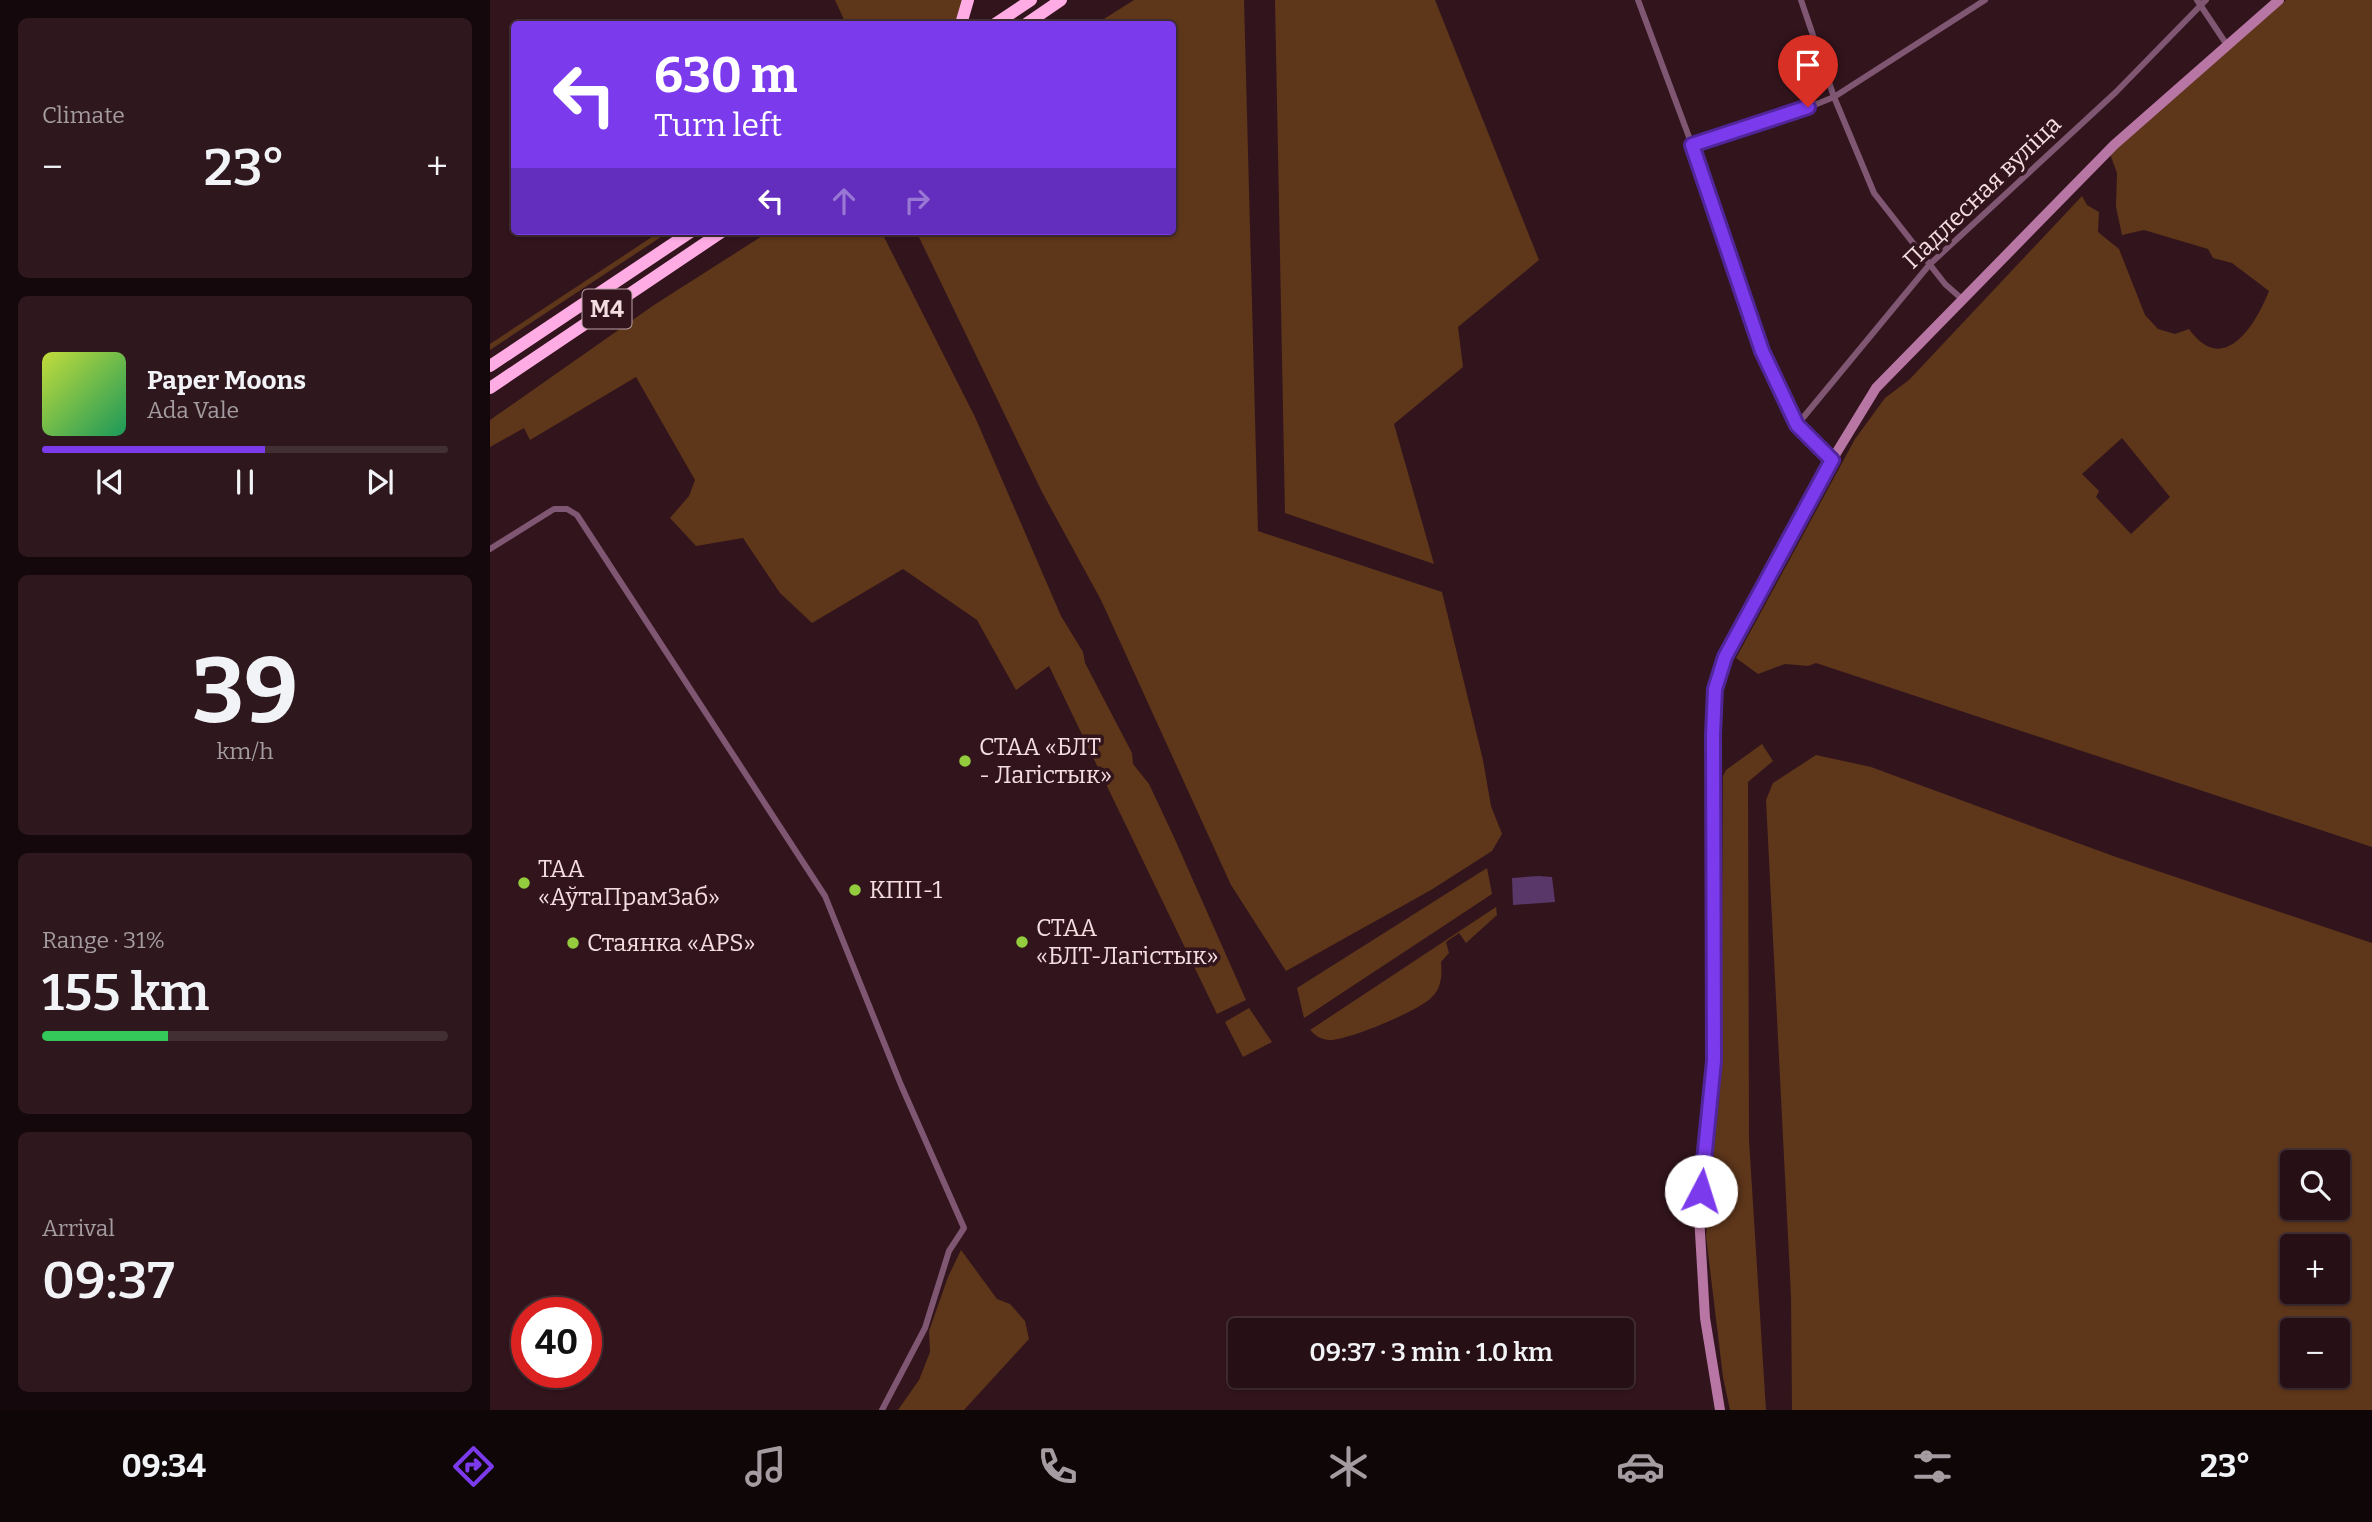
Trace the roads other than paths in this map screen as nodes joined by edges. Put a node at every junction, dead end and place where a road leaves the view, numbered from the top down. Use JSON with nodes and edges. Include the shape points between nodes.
{"nodes":[{"id":1,"x":968,"y":0,"type":"edge"},
{"id":2,"x":1031,"y":0,"type":"edge"},
{"id":3,"x":1061,"y":0,"type":"edge"},
{"id":4,"x":1638,"y":0,"type":"edge"},
{"id":5,"x":1801,"y":0,"type":"edge"},
{"id":6,"x":1985,"y":0,"type":"edge"},
{"id":7,"x":2197,"y":0,"type":"edge"},
{"id":8,"x":2206,"y":0,"type":"edge"},
{"id":9,"x":2279,"y":0,"type":"edge"},
{"id":10,"x":2202,"y":7,"type":"junction"},
{"id":11,"x":962,"y":21,"type":"edge"},
{"id":12,"x":1000,"y":21,"type":"edge"},
{"id":13,"x":1030,"y":21,"type":"edge"},
{"id":14,"x":2227,"y":45,"type":"junction"},
{"id":15,"x":1834,"y":97,"type":"junction"},
{"id":16,"x":1692,"y":145,"type":"junction"},
{"id":17,"x":686,"y":235,"type":"edge"},
{"id":18,"x":717,"y":235,"type":"edge"},
{"id":19,"x":1930,"y":264,"type":"junction"},
{"id":20,"x":1962,"y":299,"type":"junction"},
{"id":21,"x":490,"y":366,"type":"edge"},
{"id":22,"x":490,"y":388,"type":"edge"},
{"id":23,"x":1797,"y":425,"type":"junction"},
{"id":24,"x":1832,"y":460,"type":"junction"},
{"id":25,"x":490,"y":549,"type":"edge"},
{"id":26,"x":883,"y":1410,"type":"edge"},
{"id":27,"x":1720,"y":1410,"type":"edge"}],
"edges":[{"from":1,"to":11,"type":"highway"},
{"from":2,"to":12,"type":"highway"},
{"from":3,"to":13,"type":"highway"},
{"from":4,"to":16,"type":"street"},
{"from":5,"to":15,"type":"street"},
{"from":6,"to":15,"type":"street"},
{"from":7,"to":10,"type":"street"},
{"from":8,"to":10,"type":"street","name":"Падлесная вуліца"},
{"from":9,"to":14,"type":"street"},
{"from":10,"to":14,"type":"street"},
{"from":10,"to":19,"type":"street","name":"Падлесная вуліца"},
{"from":14,"to":20,"type":"street","via":[[2114,145]]},
{"from":15,"to":16,"type":"street"},
{"from":15,"to":19,"type":"street","via":[[1874,193]]},
{"from":16,"to":23,"type":"street","via":[[1762,351]]},
{"from":17,"to":21,"type":"highway","number":"М4"},
{"from":18,"to":22,"type":"highway","number":"М4"},
{"from":19,"to":20,"type":"street"},
{"from":19,"to":23,"type":"street","name":"Падлесная вуліца"},
{"from":20,"to":24,"type":"street","via":[[1876,388]]},
{"from":23,"to":24,"type":"street"},
{"from":24,"to":27,"type":"street","via":[[1725,657],[1715,689],[1714,1061],[1699,1215],[1705,1318]]},
{"from":25,"to":26,"type":"street","via":[[554,509],[577,515],[825,896],[964,1228],[949,1251],[925,1328]]}]}
